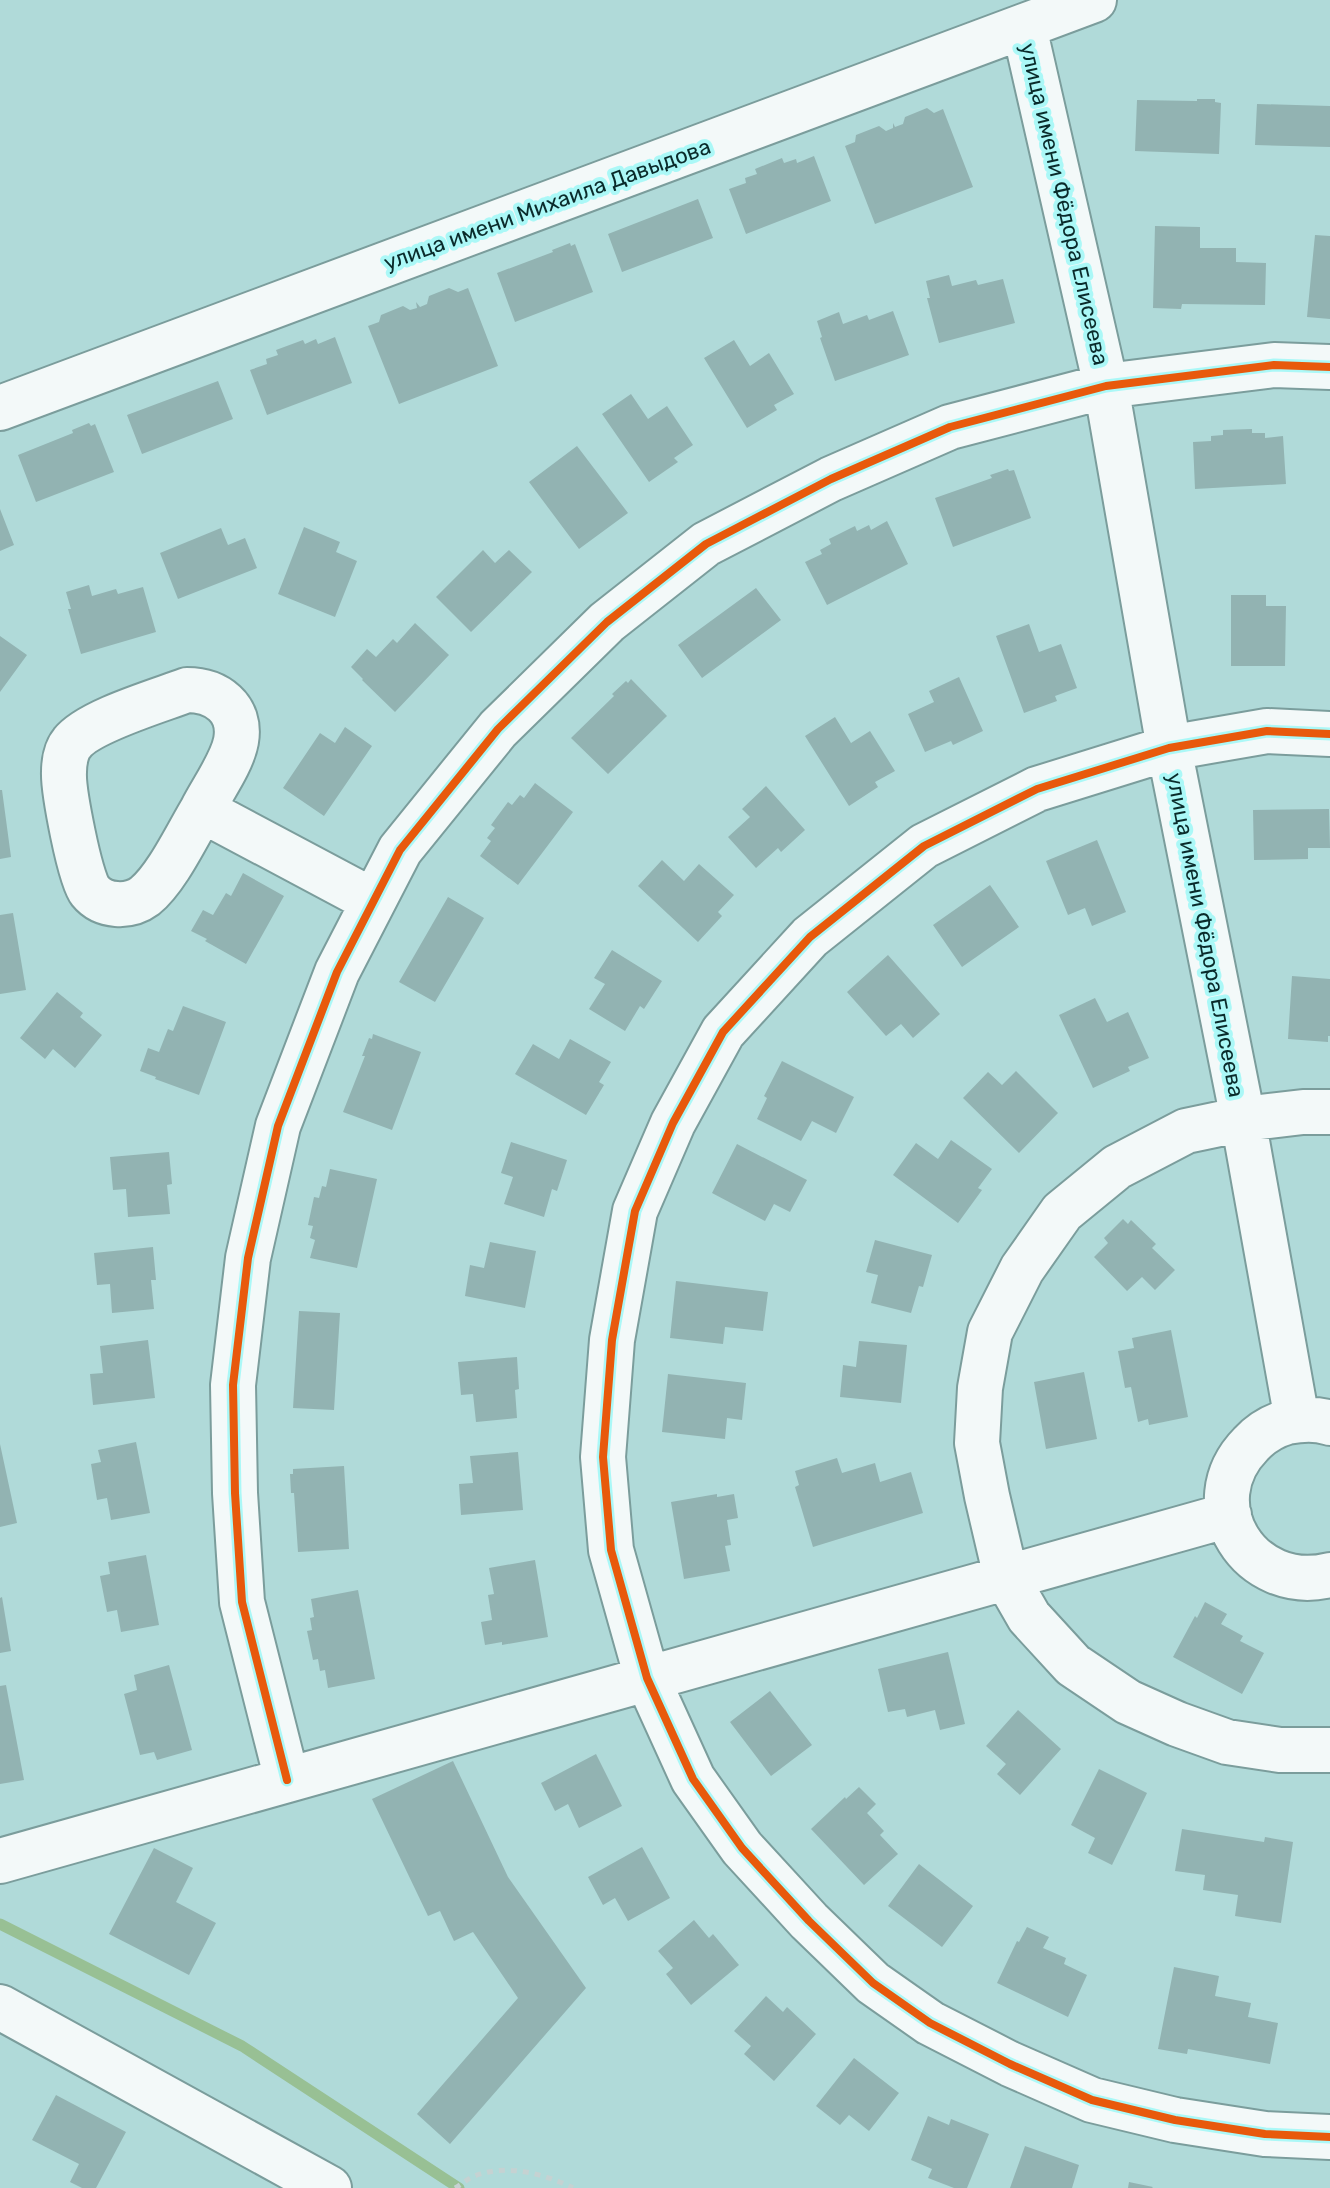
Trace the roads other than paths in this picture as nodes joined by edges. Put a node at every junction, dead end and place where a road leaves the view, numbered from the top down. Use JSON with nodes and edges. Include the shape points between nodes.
{"nodes":[{"id":1,"x":1094,"y":0,"type":"edge"},
{"id":2,"x":1024,"y":27,"type":"junction"},
{"id":3,"x":1330,"y":367,"type":"edge"},
{"id":4,"x":1106,"y":386,"type":"junction"},
{"id":5,"x":0,"y":408,"type":"edge"},
{"id":6,"x":1330,"y":734,"type":"edge"},
{"id":7,"x":1169,"y":748,"type":"junction"},
{"id":8,"x":202,"y":810,"type":"junction"},
{"id":9,"x":373,"y":901,"type":"junction"},
{"id":10,"x":1330,"y":1112,"type":"edge"},
{"id":11,"x":1243,"y":1119,"type":"junction"},
{"id":12,"x":1313,"y":1422,"type":"edge"},
{"id":13,"x":1229,"y":1515,"type":"junction"},
{"id":14,"x":1006,"y":1577,"type":"junction"},
{"id":15,"x":1329,"y":1579,"type":"edge"},
{"id":16,"x":647,"y":1678,"type":"junction"},
{"id":17,"x":1330,"y":1750,"type":"edge"},
{"id":18,"x":287,"y":1780,"type":"junction"},
{"id":19,"x":0,"y":1861,"type":"edge"},
{"id":20,"x":0,"y":2007,"type":"edge"},
{"id":21,"x":1330,"y":2137,"type":"edge"},
{"id":22,"x":329,"y":2188,"type":"edge"}],
"edges":[{"from":1,"to":2,"type":"street","name":"улица имени Михаила Давыдова"},
{"from":2,"to":4,"type":"street","name":"улица имени Фёдора Елисеева"},
{"from":2,"to":5,"type":"street","name":"улица имени Михаила Давыдова"},
{"from":3,"to":4,"type":"street","via":[[1274,365]]},
{"from":4,"to":7,"type":"street","name":"улица имени Фёдора Елисеева"},
{"from":4,"to":9,"type":"street","via":[[950,427],[831,479],[706,544],[607,622],[498,729],[400,850]]},
{"from":6,"to":7,"type":"street","via":[[1267,731]]},
{"from":7,"to":11,"type":"street","name":"улица имени Фёдора Елисеева"},
{"from":7,"to":16,"type":"street","via":[[1037,789],[924,846],[810,937],[723,1032],[673,1123],[635,1211],[612,1340],[603,1457],[611,1550]]},
{"from":8,"to":8,"type":"street","via":[[236,742],[229,708],[217,696],[187,690],[91,726],[70,745],[64,773],[76,851],[87,888],[98,898],[112,904],[142,898],[158,884]]},
{"from":8,"to":9,"type":"street"},
{"from":9,"to":18,"type":"street","via":[[337,972],[278,1126],[248,1258],[233,1385],[242,1602]]},
{"from":10,"to":11,"type":"street"},
{"from":11,"to":12,"type":"street","name":"улица имени Фёдора Елисеева"},
{"from":11,"to":14,"type":"street","via":[[1186,1131],[1117,1167],[1062,1212],[1022,1269],[990,1332],[977,1443]]},
{"from":12,"to":13,"type":"street","via":[[1277,1425],[1242,1453],[1231,1473]]},
{"from":13,"to":14,"type":"street"},
{"from":13,"to":15,"type":"street","via":[[1237,1539],[1270,1570]]},
{"from":14,"to":16,"type":"street"},
{"from":14,"to":17,"type":"street","via":[[1029,1617],[1073,1665],[1128,1702],[1227,1742]]},
{"from":16,"to":18,"type":"street"},
{"from":16,"to":21,"type":"street","via":[[693,1779],[742,1848],[873,1983],[930,2023],[1092,2100],[1265,2134]]},
{"from":18,"to":19,"type":"street"},
{"from":20,"to":22,"type":"street"}]}
